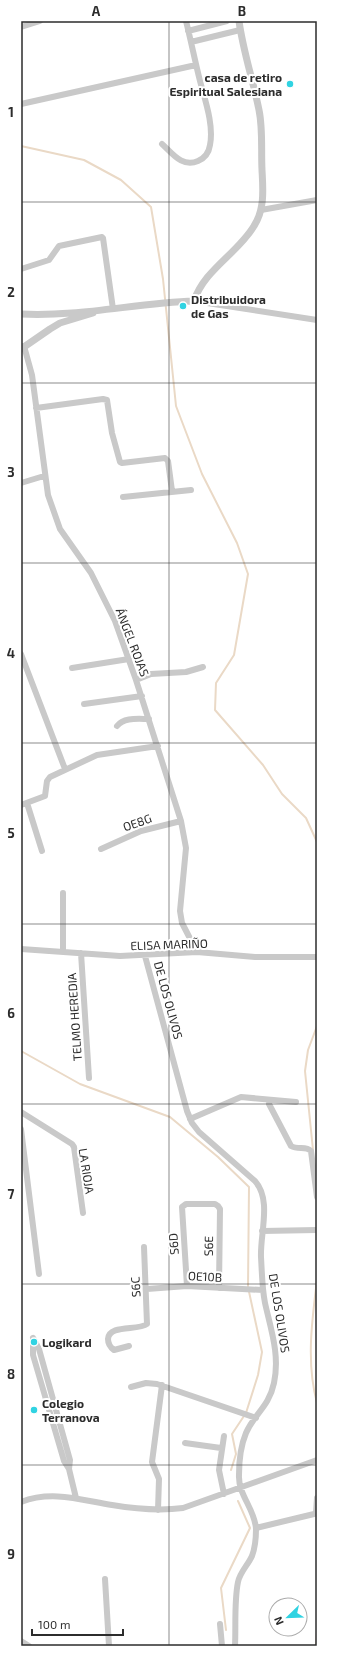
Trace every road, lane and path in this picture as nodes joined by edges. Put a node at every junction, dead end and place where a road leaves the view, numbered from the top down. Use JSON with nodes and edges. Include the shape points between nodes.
{"nodes":[{"id":1,"x":40,"y":21,"type":"edge"},
{"id":2,"x":186,"y":21,"type":"edge"},
{"id":3,"x":227,"y":21,"type":"edge"},
{"id":4,"x":239,"y":21,"type":"edge"},
{"id":5,"x":215,"y":24,"type":"junction"},
{"id":6,"x":21,"y":27,"type":"edge"},
{"id":7,"x":240,"y":30,"type":"junction"},
{"id":8,"x":188,"y":31,"type":"junction"},
{"id":9,"x":218,"y":36,"type":"junction"},
{"id":10,"x":191,"y":42,"type":"junction"},
{"id":11,"x":196,"y":65,"type":"junction"},
{"id":12,"x":21,"y":104,"type":"edge"},
{"id":13,"x":162,"y":144,"type":"dead end"},
{"id":14,"x":317,"y":200,"type":"edge"},
{"id":15,"x":261,"y":210,"type":"junction"},
{"id":16,"x":21,"y":269,"type":"edge"},
{"id":17,"x":194,"y":302,"type":"junction"},
{"id":18,"x":113,"y":309,"type":"junction"},
{"id":19,"x":101,"y":311,"type":"junction"},
{"id":20,"x":21,"y":314,"type":"edge"},
{"id":21,"x":317,"y":320,"type":"edge"},
{"id":22,"x":23,"y":348,"type":"edge"},
{"id":23,"x":36,"y":408,"type":"junction"},
{"id":24,"x":44,"y":476,"type":"junction"},
{"id":25,"x":21,"y":483,"type":"edge"},
{"id":26,"x":191,"y":490,"type":"dead end"},
{"id":27,"x":172,"y":491,"type":"junction"},
{"id":28,"x":124,"y":497,"type":"dead end"},
{"id":29,"x":21,"y":654,"type":"edge"},
{"id":30,"x":129,"y":658,"type":"junction"},
{"id":31,"x":203,"y":667,"type":"dead end"},
{"id":32,"x":72,"y":668,"type":"dead end"},
{"id":33,"x":136,"y":680,"type":"junction"},
{"id":34,"x":142,"y":696,"type":"junction"},
{"id":35,"x":84,"y":704,"type":"dead end"},
{"id":36,"x":149,"y":719,"type":"junction"},
{"id":37,"x":117,"y":726,"type":"dead end"},
{"id":38,"x":158,"y":746,"type":"junction"},
{"id":39,"x":65,"y":769,"type":"junction"},
{"id":40,"x":24,"y":804,"type":"edge"},
{"id":41,"x":181,"y":821,"type":"junction"},
{"id":42,"x":101,"y":849,"type":"dead end"},
{"id":43,"x":42,"y":851,"type":"dead end"},
{"id":44,"x":63,"y":894,"type":"dead end"},
{"id":45,"x":21,"y":949,"type":"edge"},
{"id":46,"x":63,"y":952,"type":"junction"},
{"id":47,"x":196,"y":952,"type":"junction"},
{"id":48,"x":81,"y":954,"type":"junction"},
{"id":49,"x":146,"y":956,"type":"junction"},
{"id":50,"x":317,"y":957,"type":"edge"},
{"id":51,"x":89,"y":1078,"type":"dead end"},
{"id":52,"x":296,"y":1102,"type":"dead end"},
{"id":53,"x":269,"y":1104,"type":"dead end"},
{"id":54,"x":21,"y":1112,"type":"edge"},
{"id":55,"x":190,"y":1119,"type":"junction"},
{"id":56,"x":21,"y":1129,"type":"edge"},
{"id":57,"x":317,"y":1197,"type":"edge"},
{"id":58,"x":217,"y":1205,"type":"joint"},
{"id":59,"x":83,"y":1213,"type":"dead end"},
{"id":60,"x":317,"y":1230,"type":"edge"},
{"id":61,"x":262,"y":1231,"type":"junction"},
{"id":62,"x":144,"y":1247,"type":"dead end"},
{"id":63,"x":39,"y":1274,"type":"dead end"},
{"id":64,"x":187,"y":1284,"type":"junction"},
{"id":65,"x":219,"y":1286,"type":"junction"},
{"id":66,"x":147,"y":1287,"type":"junction"},
{"id":67,"x":263,"y":1289,"type":"junction"},
{"id":68,"x":129,"y":1346,"type":"dead end"},
{"id":69,"x":162,"y":1385,"type":"junction"},
{"id":70,"x":131,"y":1387,"type":"dead end"},
{"id":71,"x":56,"y":1408,"type":"junction"},
{"id":72,"x":49,"y":1410,"type":"junction"},
{"id":73,"x":253,"y":1416,"type":"junction"},
{"id":74,"x":224,"y":1436,"type":"dead end"},
{"id":75,"x":185,"y":1443,"type":"dead end"},
{"id":76,"x":222,"y":1448,"type":"junction"},
{"id":77,"x":317,"y":1460,"type":"edge"},
{"id":78,"x":69,"y":1469,"type":"junction"},
{"id":79,"x":240,"y":1488,"type":"junction"},
{"id":80,"x":224,"y":1494,"type":"junction"},
{"id":81,"x":76,"y":1498,"type":"junction"},
{"id":82,"x":316,"y":1498,"type":"edge"},
{"id":83,"x":21,"y":1502,"type":"edge"},
{"id":84,"x":158,"y":1510,"type":"junction"},
{"id":85,"x":256,"y":1528,"type":"junction"},
{"id":86,"x":105,"y":1579,"type":"dead end"},
{"id":87,"x":220,"y":1624,"type":"dead end"},
{"id":88,"x":21,"y":1641,"type":"edge"},
{"id":89,"x":30,"y":1646,"type":"edge"},
{"id":90,"x":109,"y":1646,"type":"edge"},
{"id":91,"x":222,"y":1646,"type":"edge"},
{"id":92,"x":235,"y":1646,"type":"edge"}],
"edges":[{"from":1,"to":6,"type":"street"},
{"from":2,"to":8,"type":"street"},
{"from":3,"to":5,"type":"street"},
{"from":4,"to":7,"type":"street"},
{"from":5,"to":8,"type":"street"},
{"from":5,"to":9,"type":"street"},
{"from":7,"to":9,"type":"street"},
{"from":7,"to":15,"type":"street","via":[[261,122]]},
{"from":8,"to":10,"type":"street"},
{"from":9,"to":10,"type":"street"},
{"from":10,"to":11,"type":"street"},
{"from":11,"to":12,"type":"street"},
{"from":11,"to":13,"type":"street","via":[[211,130],[208,152],[196,162],[183,162]]},
{"from":14,"to":15,"type":"street"},
{"from":15,"to":17,"type":"street","via":[[255,225],[246,237],[208,276]]},
{"from":16,"to":18,"type":"street","via":[[49,260],[59,246],[102,237]]},
{"from":17,"to":18,"type":"street"},
{"from":17,"to":21,"type":"street"},
{"from":18,"to":19,"type":"street"},
{"from":19,"to":20,"type":"street"},
{"from":19,"to":22,"type":"street","via":[[60,323]]},
{"from":22,"to":23,"type":"street","name":"ÁNGEL ROJAS","via":[[32,375]]},
{"from":23,"to":24,"type":"street","name":"ÁNGEL ROJAS"},
{"from":23,"to":27,"type":"street","via":[[108,400],[112,433],[120,462],[165,458],[168,461]]},
{"from":24,"to":25,"type":"street"},
{"from":24,"to":30,"type":"street","name":"ÁNGEL ROJAS","via":[[60,529],[79,554],[103,596]]},
{"from":26,"to":27,"type":"street"},
{"from":27,"to":28,"type":"street"},
{"from":29,"to":39,"type":"street"},
{"from":30,"to":32,"type":"street"},
{"from":30,"to":33,"type":"street","name":"ÁNGEL ROJAS"},
{"from":31,"to":33,"type":"street","via":[[186,672],[151,674]]},
{"from":33,"to":34,"type":"street","name":"ÁNGEL ROJAS"},
{"from":34,"to":35,"type":"street"},
{"from":34,"to":36,"type":"street","name":"ÁNGEL ROJAS"},
{"from":36,"to":37,"type":"street","via":[[126,720],[119,722]]},
{"from":36,"to":38,"type":"street","name":"ÁNGEL ROJAS"},
{"from":38,"to":39,"type":"street","via":[[97,755]]},
{"from":38,"to":41,"type":"street","name":"ÁNGEL ROJAS"},
{"from":39,"to":40,"type":"street","via":[[48,779],[44,796]]},
{"from":40,"to":43,"type":"street"},
{"from":41,"to":42,"type":"street","name":"OE8G","via":[[136,832]]},
{"from":41,"to":47,"type":"street","name":"ÁNGEL ROJAS","via":[[186,848],[180,911],[182,923]]},
{"from":44,"to":46,"type":"street"},
{"from":45,"to":46,"type":"street","name":"ELISA MARIÑO"},
{"from":46,"to":48,"type":"street","name":"ELISA MARIÑO"},
{"from":47,"to":49,"type":"street","name":"ELISA MARIÑO"},
{"from":47,"to":50,"type":"street","name":"ELISA MARIÑO","via":[[256,957]]},
{"from":48,"to":49,"type":"street","name":"ELISA MARIÑO"},
{"from":48,"to":51,"type":"street","name":"TELMO HEREDIA"},
{"from":49,"to":55,"type":"street","name":"DE LOS OLIVOS"},
{"from":52,"to":55,"type":"street","via":[[241,1097]]},
{"from":53,"to":57,"type":"street","via":[[292,1146],[311,1151]]},
{"from":54,"to":59,"type":"street","name":"LA RIOJA","via":[[74,1147]]},
{"from":55,"to":61,"type":"street","name":"DE LOS OLIVOS","via":[[199,1132],[259,1186],[265,1205]]},
{"from":56,"to":63,"type":"street"},
{"from":58,"to":64,"type":"street","name":"S6D","via":[[182,1205]]},
{"from":58,"to":65,"type":"street","name":"S6E","via":[[220,1209]]},
{"from":60,"to":61,"type":"street"},
{"from":61,"to":67,"type":"street","name":"DE LOS OLIVOS"},
{"from":62,"to":66,"type":"street","name":"S6C"},
{"from":64,"to":65,"type":"street","name":"OE10B"},
{"from":64,"to":66,"type":"street","name":"OE10B"},
{"from":65,"to":67,"type":"street","name":"OE10B"},
{"from":66,"to":68,"type":"street","name":"S6C","via":[[146,1325],[117,1330],[109,1335],[108,1341],[112,1349]]},
{"from":67,"to":73,"type":"street","name":"DE LOS OLIVOS","via":[[275,1343],[276,1365],[266,1406]]},
{"from":69,"to":70,"type":"street","via":[[146,1383]]},
{"from":69,"to":73,"type":"street"},
{"from":69,"to":84,"type":"street","via":[[152,1462],[159,1479]]},
{"from":71,"to":72,"type":"street"},
{"from":71,"to":72,"type":"street","via":[[39,1349],[33,1338],[33,1355]]},
{"from":71,"to":78,"type":"street","via":[[70,1460]]},
{"from":72,"to":78,"type":"street","via":[[64,1461]]},
{"from":73,"to":79,"type":"street","name":"DE LOS OLIVOS","via":[[244,1440],[239,1475]]},
{"from":74,"to":76,"type":"street"},
{"from":75,"to":76,"type":"street"},
{"from":76,"to":80,"type":"street","via":[[219,1470]]},
{"from":77,"to":79,"type":"street"},
{"from":78,"to":81,"type":"street"},
{"from":79,"to":80,"type":"street"},
{"from":79,"to":85,"type":"street","name":"DE LOS OLIVOS","via":[[251,1510]]},
{"from":80,"to":84,"type":"street","via":[[183,1508]]},
{"from":81,"to":83,"type":"street","via":[[42,1497]]},
{"from":81,"to":84,"type":"street"},
{"from":82,"to":85,"type":"street","via":[[314,1514]]},
{"from":85,"to":92,"type":"street","name":"DE LOS OLIVOS","via":[[252,1556],[241,1572],[238,1583]]},
{"from":86,"to":90,"type":"street"},
{"from":87,"to":91,"type":"street"},
{"from":88,"to":89,"type":"street"}]}
